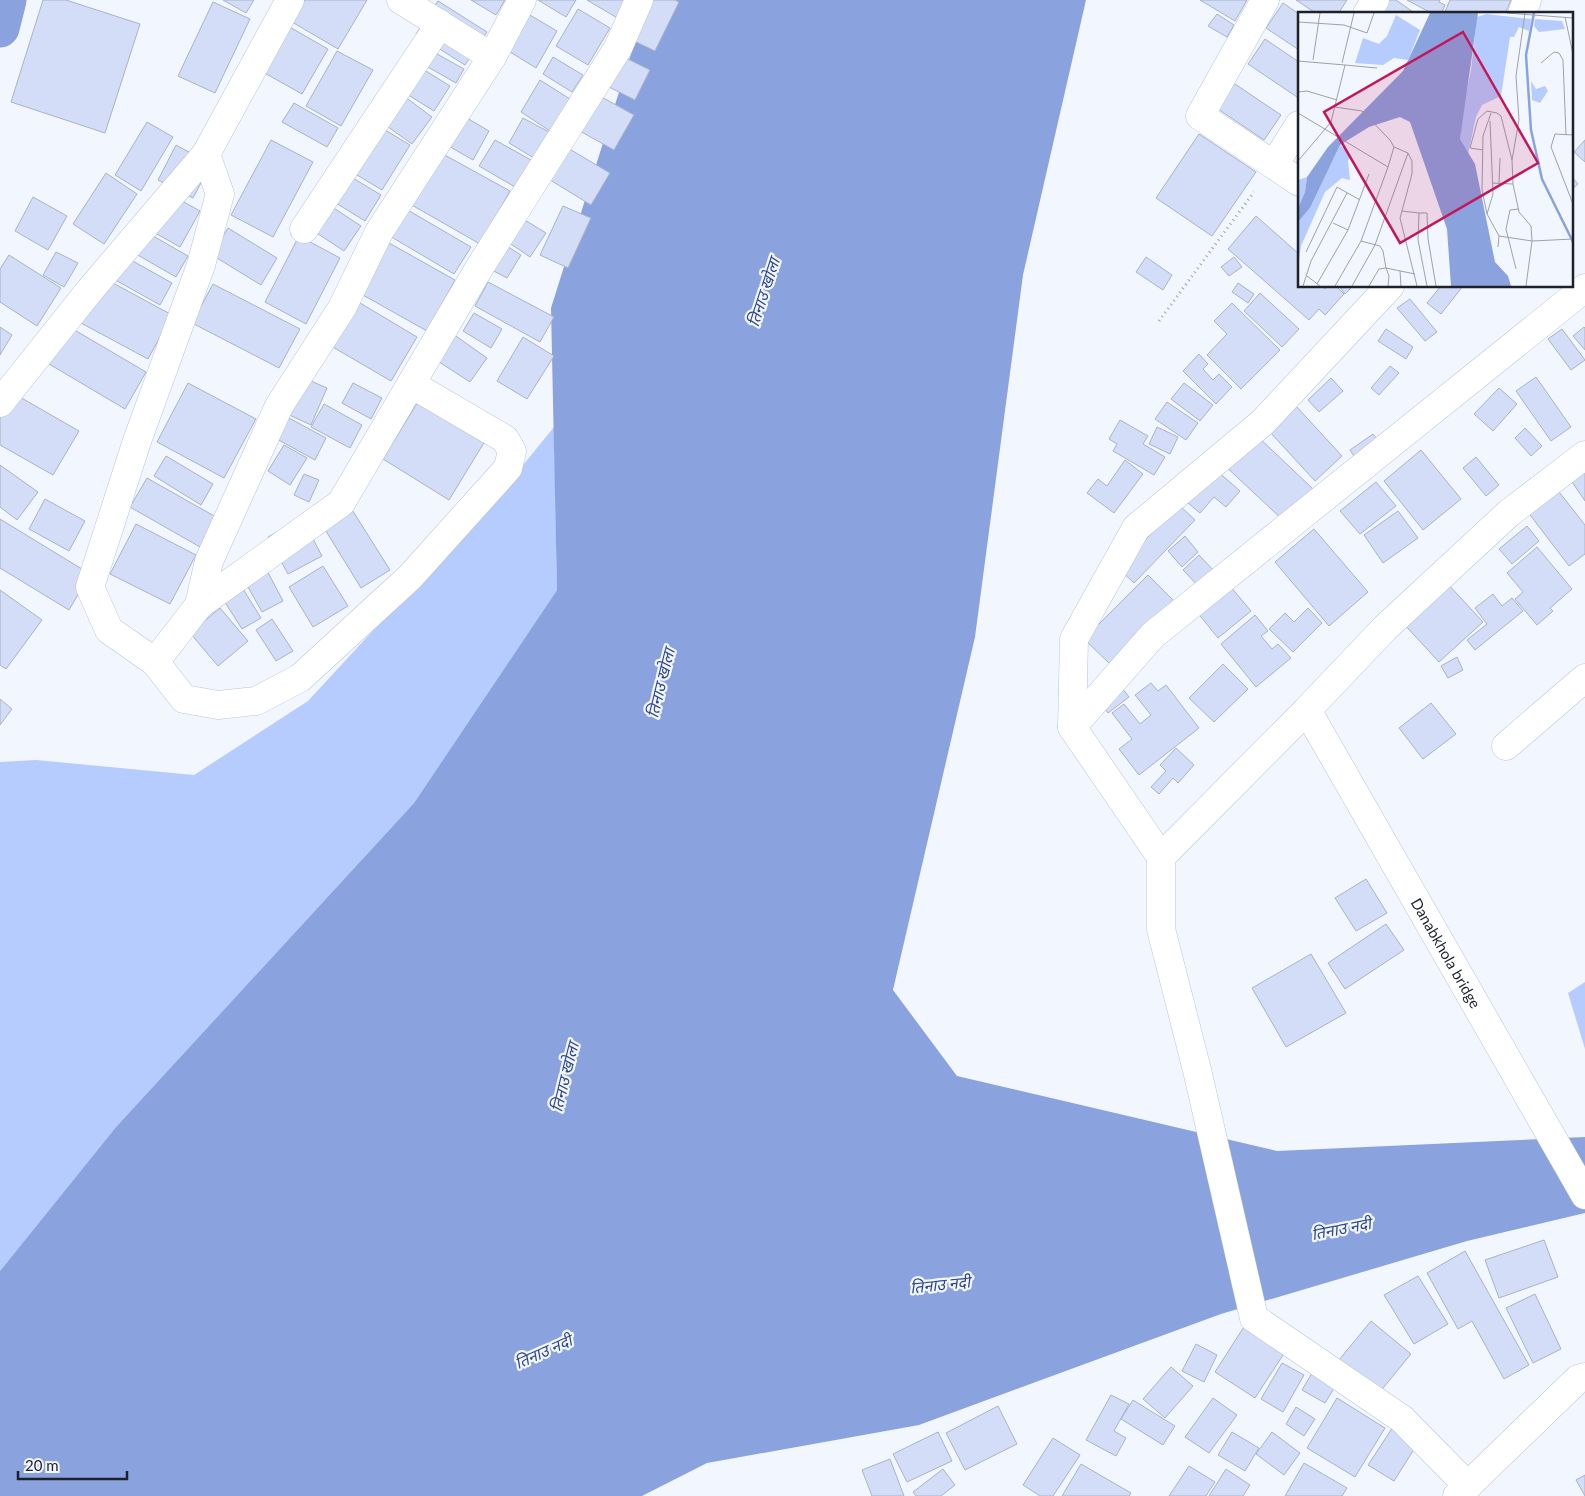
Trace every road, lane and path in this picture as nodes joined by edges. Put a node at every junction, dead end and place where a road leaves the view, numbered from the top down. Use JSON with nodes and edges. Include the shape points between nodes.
{"nodes":[{"id":1,"x":290,"y":0,"type":"edge"},
{"id":2,"x":401,"y":0,"type":"edge"},
{"id":3,"x":522,"y":0,"type":"edge"},
{"id":4,"x":639,"y":0,"type":"edge"},
{"id":5,"x":1265,"y":0,"type":"edge"},
{"id":6,"x":1375,"y":0,"type":"edge"},
{"id":7,"x":1527,"y":0,"type":"edge"},
{"id":8,"x":1368,"y":12,"type":"edge"},
{"id":9,"x":1523,"y":12,"type":"edge"},
{"id":10,"x":440,"y":24,"type":"junction"},
{"id":11,"x":492,"y":57,"type":"junction"},
{"id":12,"x":1298,"y":127,"type":"edge"},
{"id":13,"x":206,"y":154,"type":"junction"},
{"id":14,"x":1274,"y":165,"type":"junction"},
{"id":15,"x":1298,"y":181,"type":"edge"},
{"id":16,"x":304,"y":229,"type":"dead end"},
{"id":17,"x":1388,"y":288,"type":"edge"},
{"id":18,"x":1585,"y":288,"type":"edge"},
{"id":19,"x":1159,"y":321,"type":"dead end"},
{"id":20,"x":411,"y":384,"type":"junction"},
{"id":21,"x":0,"y":404,"type":"edge"},
{"id":22,"x":1585,"y":455,"type":"edge"},
{"id":23,"x":199,"y":605,"type":"junction"},
{"id":24,"x":154,"y":662,"type":"junction"},
{"id":25,"x":1585,"y":678,"type":"edge"},
{"id":26,"x":1307,"y":710,"type":"junction"},
{"id":27,"x":1072,"y":727,"type":"junction"},
{"id":28,"x":1506,"y":746,"type":"dead end"},
{"id":29,"x":1161,"y":858,"type":"junction"},
{"id":30,"x":1585,"y":1196,"type":"edge"},
{"id":31,"x":1585,"y":1377,"type":"edge"},
{"id":32,"x":1462,"y":1491,"type":"edge"}],
"edges":[{"from":1,"to":13,"type":"street"},
{"from":2,"to":10,"type":"street"},
{"from":3,"to":11,"type":"street"},
{"from":4,"to":20,"type":"street","via":[[618,48],[478,270]]},
{"from":5,"to":14,"type":"street","via":[[1200,116]]},
{"from":6,"to":8,"type":"street"},
{"from":7,"to":9,"type":"street"},
{"from":10,"to":11,"type":"street"},
{"from":10,"to":16,"type":"street"},
{"from":11,"to":23,"type":"street","via":[[379,232],[342,308],[279,406],[209,561]]},
{"from":12,"to":14,"type":"street"},
{"from":13,"to":21,"type":"street","via":[[90,290]]},
{"from":13,"to":24,"type":"street","via":[[220,194],[201,265],[137,441],[90,587],[109,630]]},
{"from":14,"to":15,"type":"street"},
{"from":14,"to":19,"type":"path"},
{"from":17,"to":27,"type":"street","via":[[1263,422],[1136,528],[1074,639]]},
{"from":18,"to":27,"type":"street","via":[[1153,636]]},
{"from":20,"to":23,"type":"street","via":[[341,503]]},
{"from":20,"to":24,"type":"street","via":[[505,439],[512,451],[508,468],[410,578],[300,678],[256,701],[218,705],[184,700]]},
{"from":22,"to":26,"type":"street","via":[[1502,520],[1385,628]]},
{"from":23,"to":24,"type":"street"},
{"from":25,"to":28,"type":"street"},
{"from":26,"to":29,"type":"street"},
{"from":26,"to":30,"type":"street","name":"Danabkhola bridge"},
{"from":27,"to":29,"type":"street"},
{"from":29,"to":32,"type":"street","via":[[1162,929],[1254,1318],[1402,1419]]},
{"from":31,"to":32,"type":"street","via":[[1578,1379]]}]}
